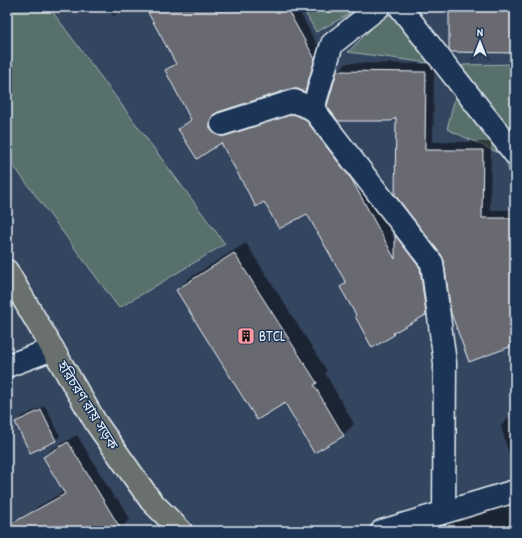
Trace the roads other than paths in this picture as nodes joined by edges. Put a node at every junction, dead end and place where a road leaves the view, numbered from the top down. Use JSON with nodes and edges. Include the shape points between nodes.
{"nodes":[{"id":1,"x":379,"y":7,"type":"edge"},
{"id":2,"x":400,"y":7,"type":"edge"},
{"id":3,"x":312,"y":108,"type":"junction"},
{"id":4,"x":222,"y":124,"type":"dead end"},
{"id":5,"x":515,"y":154,"type":"edge"},
{"id":6,"x":7,"y":271,"type":"edge"},
{"id":7,"x":53,"y":349,"type":"junction"},
{"id":8,"x":7,"y":366,"type":"edge"},
{"id":9,"x":515,"y":491,"type":"edge"},
{"id":10,"x":444,"y":512,"type":"junction"},
{"id":11,"x":181,"y":531,"type":"edge"},
{"id":12,"x":382,"y":531,"type":"edge"}],
"edges":[{"from":1,"to":3,"type":"street","via":[[332,44]]},
{"from":2,"to":5,"type":"street"},
{"from":3,"to":4,"type":"street","via":[[294,102]]},
{"from":3,"to":10,"type":"street","via":[[432,263],[445,363]]},
{"from":6,"to":7,"type":"main road","name":"হরিচরণ রায় সড়ক"},
{"from":7,"to":8,"type":"street"},
{"from":7,"to":11,"type":"main road","name":"হরিচরণ রায় সড়ক","via":[[96,423],[140,486]]},
{"from":9,"to":10,"type":"street"},
{"from":10,"to":12,"type":"street"}]}
